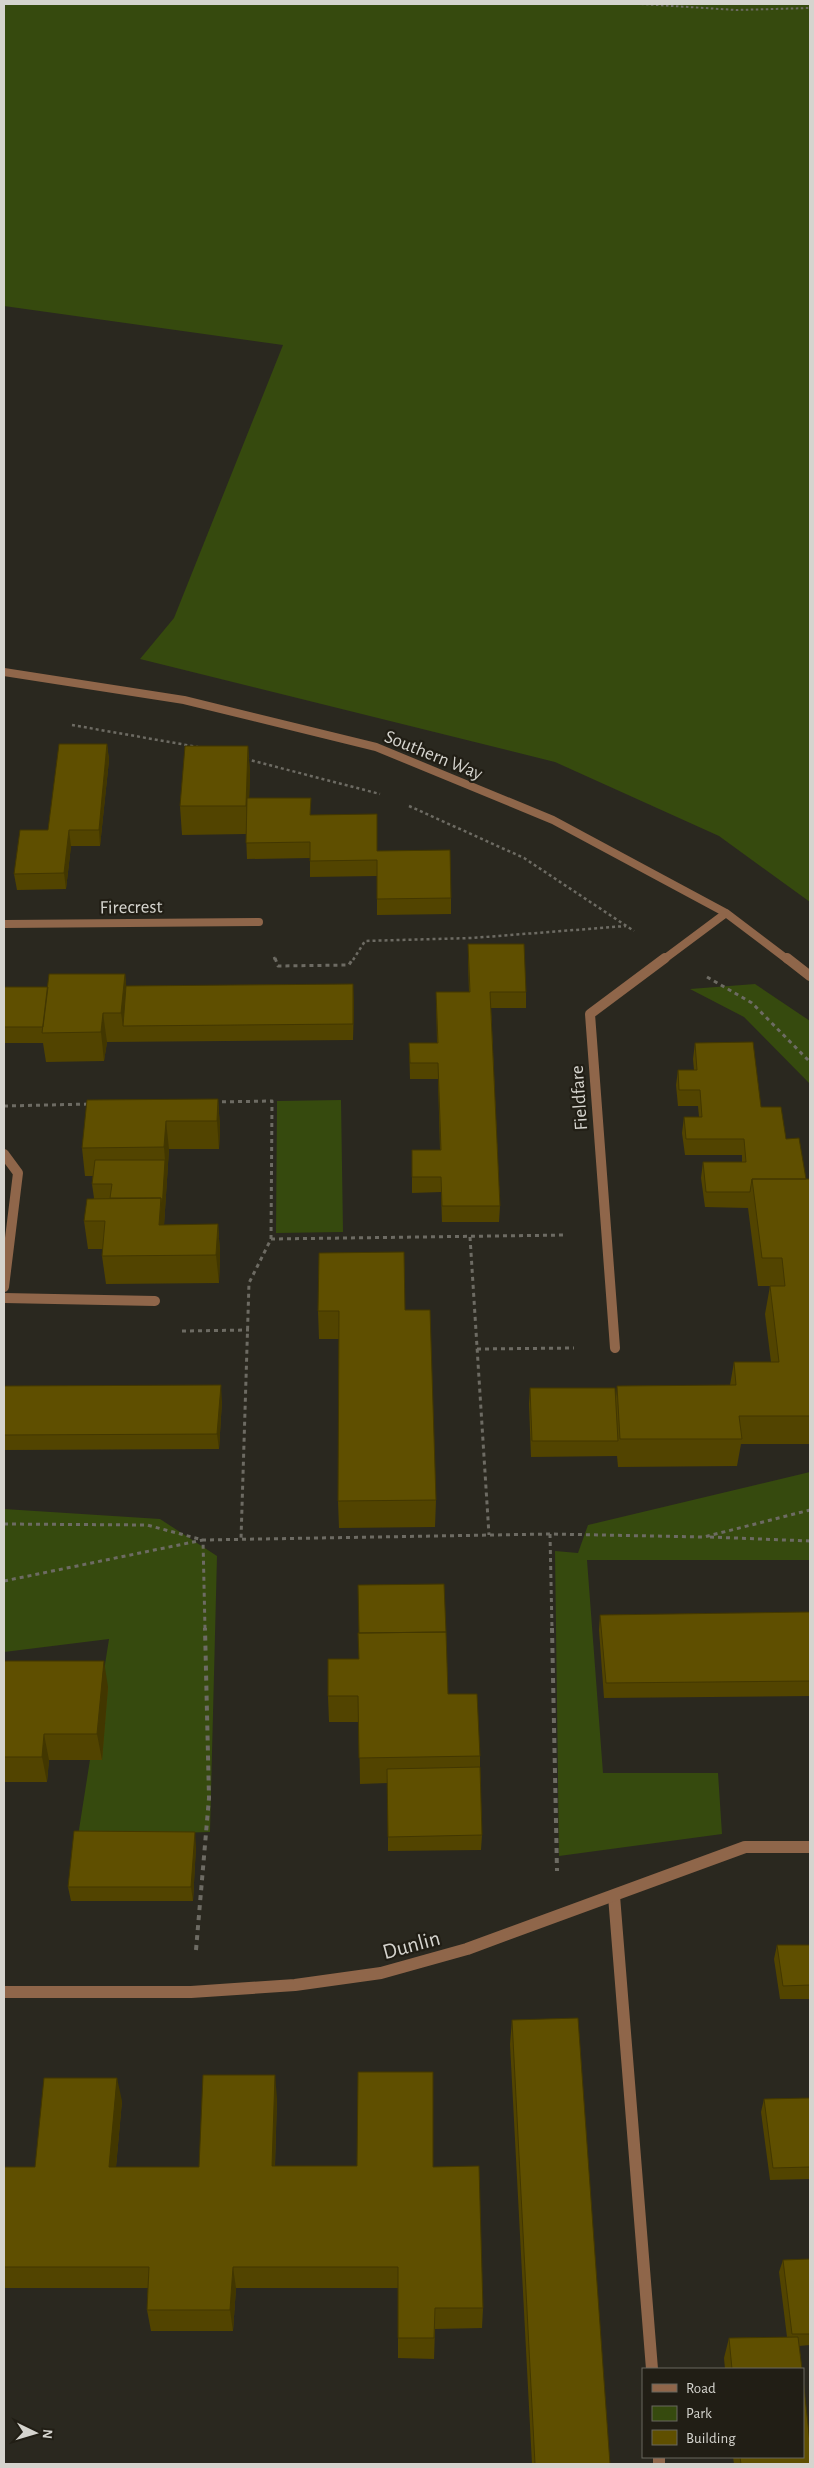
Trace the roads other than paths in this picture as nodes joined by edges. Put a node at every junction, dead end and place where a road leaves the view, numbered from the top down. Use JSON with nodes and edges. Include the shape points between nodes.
{"nodes":[{"id":1,"x":4,"y":672,"type":"edge"},
{"id":2,"x":726,"y":912,"type":"junction"},
{"id":3,"x":259,"y":922,"type":"road end"},
{"id":4,"x":4,"y":924,"type":"edge"},
{"id":5,"x":810,"y":976,"type":"edge"},
{"id":6,"x":4,"y":1154,"type":"edge"},
{"id":7,"x":4,"y":1287,"type":"edge"},
{"id":8,"x":4,"y":1298,"type":"edge"},
{"id":9,"x":155,"y":1301,"type":"road end"},
{"id":10,"x":615,"y":1348,"type":"road end"},
{"id":11,"x":810,"y":1847,"type":"edge"},
{"id":12,"x":614,"y":1896,"type":"junction"},
{"id":13,"x":4,"y":1992,"type":"edge"},
{"id":14,"x":652,"y":2368,"type":"edge"}],
"edges":[{"from":1,"to":2,"type":"street","name":"Southern Way","via":[[184,700],[376,747],[553,820]]},
{"from":2,"to":5,"type":"street","name":"Southern Way"},
{"from":2,"to":10,"type":"street","name":"Fieldfare","via":[[590,1014]]},
{"from":3,"to":4,"type":"street","name":"Firecrest"},
{"from":6,"to":7,"type":"street","via":[[18,1173]]},
{"from":8,"to":9,"type":"street"},
{"from":11,"to":12,"type":"street","name":"Dunlin","via":[[745,1847]]},
{"from":12,"to":13,"type":"street","name":"Dunlin","via":[[467,1949],[381,1973],[191,1992]]},
{"from":12,"to":14,"type":"street"}]}
